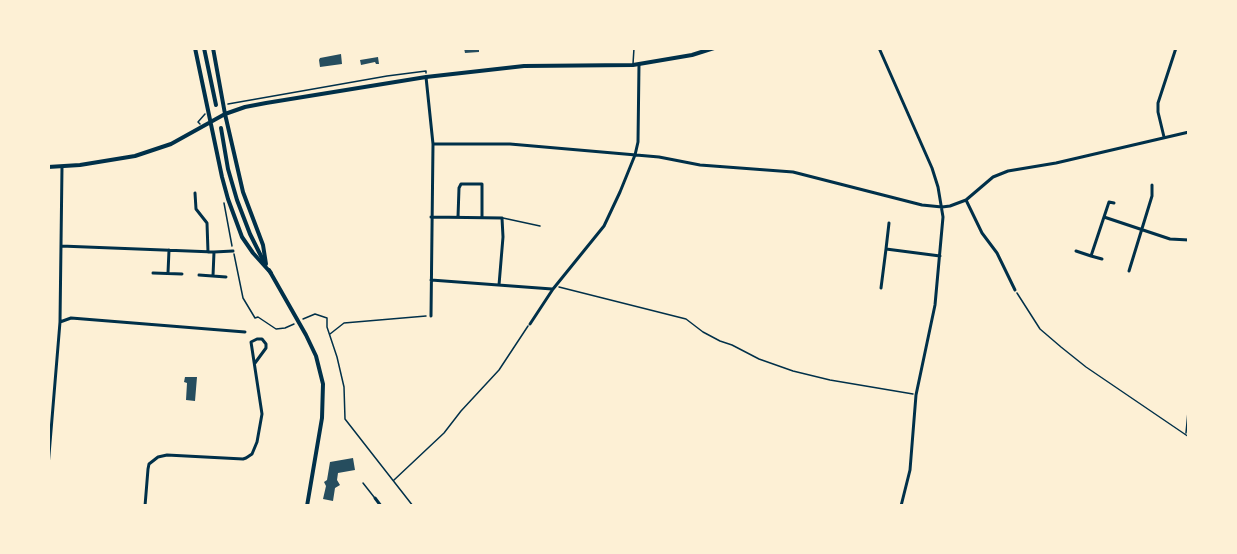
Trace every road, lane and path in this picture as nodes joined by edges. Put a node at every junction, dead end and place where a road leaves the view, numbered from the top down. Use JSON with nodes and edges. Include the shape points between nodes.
{"nodes":[{"id":1,"x":195,"y":48,"type":"edge"},
{"id":2,"x":204,"y":48,"type":"edge"},
{"id":3,"x":213,"y":48,"type":"edge"},
{"id":4,"x":634,"y":48,"type":"edge"},
{"id":5,"x":714,"y":48,"type":"edge"},
{"id":6,"x":879,"y":48,"type":"edge"},
{"id":7,"x":1176,"y":48,"type":"edge"},
{"id":8,"x":639,"y":64,"type":"junction"},
{"id":9,"x":633,"y":65,"type":"junction"},
{"id":10,"x":426,"y":71,"type":"dead end"},
{"id":11,"x":426,"y":77,"type":"junction"},
{"id":12,"x":242,"y":102,"type":"dead end"},
{"id":13,"x":216,"y":105,"type":"dead end"},
{"id":14,"x":225,"y":114,"type":"junction"},
{"id":15,"x":211,"y":121,"type":"junction"},
{"id":16,"x":221,"y":128,"type":"dead end"},
{"id":17,"x":1189,"y":132,"type":"edge"},
{"id":18,"x":1164,"y":137,"type":"junction"},
{"id":19,"x":433,"y":144,"type":"junction"},
{"id":20,"x":635,"y":155,"type":"junction"},
{"id":21,"x":48,"y":167,"type":"edge"},
{"id":22,"x":62,"y":167,"type":"junction"},
{"id":23,"x":1152,"y":185,"type":"dead end"},
{"id":24,"x":195,"y":193,"type":"dead end"},
{"id":25,"x":966,"y":200,"type":"junction"},
{"id":26,"x":1114,"y":203,"type":"dead end"},
{"id":27,"x":942,"y":207,"type":"junction"},
{"id":28,"x":431,"y":217,"type":"junction"},
{"id":29,"x":458,"y":217,"type":"junction"},
{"id":30,"x":482,"y":217,"type":"junction"},
{"id":31,"x":1104,"y":217,"type":"junction"},
{"id":32,"x":502,"y":218,"type":"junction"},
{"id":33,"x":889,"y":223,"type":"dead end"},
{"id":34,"x":540,"y":225,"type":"dead end"},
{"id":35,"x":1141,"y":229,"type":"junction"},
{"id":36,"x":1189,"y":240,"type":"edge"},
{"id":37,"x":61,"y":246,"type":"junction"},
{"id":38,"x":886,"y":249,"type":"junction"},
{"id":39,"x":169,"y":250,"type":"junction"},
{"id":40,"x":233,"y":251,"type":"joint"},
{"id":41,"x":1076,"y":251,"type":"dead end"},
{"id":42,"x":208,"y":252,"type":"junction"},
{"id":43,"x":214,"y":252,"type":"junction"},
{"id":44,"x":940,"y":256,"type":"junction"},
{"id":45,"x":1091,"y":256,"type":"junction"},
{"id":46,"x":1102,"y":260,"type":"dead end"},
{"id":47,"x":266,"y":264,"type":"junction"},
{"id":48,"x":1129,"y":271,"type":"dead end"},
{"id":49,"x":153,"y":273,"type":"dead end"},
{"id":50,"x":168,"y":273,"type":"junction"},
{"id":51,"x":271,"y":273,"type":"junction"},
{"id":52,"x":182,"y":274,"type":"dead end"},
{"id":53,"x":199,"y":275,"type":"dead end"},
{"id":54,"x":213,"y":276,"type":"junction"},
{"id":55,"x":226,"y":277,"type":"dead end"},
{"id":56,"x":431,"y":280,"type":"junction"},
{"id":57,"x":499,"y":285,"type":"junction"},
{"id":58,"x":554,"y":288,"type":"junction"},
{"id":59,"x":881,"y":288,"type":"dead end"},
{"id":60,"x":1015,"y":290,"type":"joint"},
{"id":61,"x":310,"y":315,"type":"dead end"},
{"id":62,"x":431,"y":316,"type":"joint"},
{"id":63,"x":60,"y":322,"type":"junction"},
{"id":64,"x":530,"y":324,"type":"joint"},
{"id":65,"x":285,"y":328,"type":"dead end"},
{"id":66,"x":245,"y":332,"type":"dead end"},
{"id":67,"x":330,"y":335,"type":"junction"},
{"id":68,"x":255,"y":363,"type":"junction"},
{"id":69,"x":916,"y":395,"type":"junction"},
{"id":70,"x":1189,"y":401,"type":"edge"},
{"id":71,"x":1185,"y":434,"type":"junction"},
{"id":72,"x":1189,"y":437,"type":"edge"},
{"id":73,"x":48,"y":466,"type":"edge"},
{"id":74,"x":393,"y":480,"type":"junction"},
{"id":75,"x":363,"y":483,"type":"dead end"},
{"id":76,"x":375,"y":498,"type":"joint"},
{"id":77,"x":145,"y":506,"type":"edge"},
{"id":78,"x":306,"y":506,"type":"edge"},
{"id":79,"x":381,"y":506,"type":"edge"},
{"id":80,"x":413,"y":506,"type":"edge"},
{"id":81,"x":901,"y":506,"type":"edge"}],
"edges":[{"from":1,"to":15,"type":"main road"},
{"from":2,"to":13,"type":"main road"},
{"from":3,"to":14,"type":"main road"},
{"from":4,"to":9,"type":"lane"},
{"from":5,"to":8,"type":"main road"},
{"from":6,"to":27,"type":"street","via":[[932,168]]},
{"from":7,"to":18,"type":"street","via":[[1158,103]]},
{"from":8,"to":9,"type":"main road"},
{"from":8,"to":20,"type":"street"},
{"from":9,"to":11,"type":"main road","via":[[524,66]]},
{"from":10,"to":12,"type":"path"},
{"from":11,"to":14,"type":"main road","via":[[266,103]]},
{"from":11,"to":19,"type":"street"},
{"from":14,"to":15,"type":"main road"},
{"from":14,"to":47,"type":"main road","via":[[243,192]]},
{"from":15,"to":22,"type":"main road","via":[[154,151]]},
{"from":15,"to":51,"type":"main road","via":[[236,223],[247,245]]},
{"from":16,"to":47,"type":"main road","via":[[237,200]]},
{"from":17,"to":18,"type":"street"},
{"from":18,"to":25,"type":"street","via":[[1000,174]]},
{"from":19,"to":20,"type":"street","via":[[510,144]]},
{"from":19,"to":28,"type":"street"},
{"from":20,"to":27,"type":"street","via":[[793,172]]},
{"from":20,"to":58,"type":"street","via":[[604,226]]},
{"from":21,"to":22,"type":"main road"},
{"from":22,"to":37,"type":"street"},
{"from":23,"to":35,"type":"street"},
{"from":24,"to":42,"type":"street","via":[[196,209],[207,223]]},
{"from":25,"to":27,"type":"street"},
{"from":25,"to":60,"type":"street"},
{"from":26,"to":31,"type":"street","via":[[1109,201]]},
{"from":27,"to":44,"type":"street"},
{"from":28,"to":29,"type":"street"},
{"from":28,"to":56,"type":"street"},
{"from":29,"to":30,"type":"street"},
{"from":29,"to":30,"type":"street","via":[[461,184],[482,184]]},
{"from":30,"to":32,"type":"street"},
{"from":31,"to":35,"type":"street"},
{"from":31,"to":45,"type":"street"},
{"from":32,"to":34,"type":"lane"},
{"from":32,"to":57,"type":"street"},
{"from":33,"to":38,"type":"street"},
{"from":35,"to":36,"type":"street","via":[[1170,239]]},
{"from":35,"to":48,"type":"street"},
{"from":37,"to":39,"type":"street"},
{"from":37,"to":63,"type":"street"},
{"from":38,"to":44,"type":"street"},
{"from":38,"to":59,"type":"street"},
{"from":39,"to":42,"type":"street"},
{"from":39,"to":50,"type":"street"},
{"from":40,"to":43,"type":"street"},
{"from":40,"to":65,"type":"path","via":[[243,298],[255,318],[276,329]]},
{"from":41,"to":45,"type":"street"},
{"from":42,"to":43,"type":"street"},
{"from":43,"to":54,"type":"street"},
{"from":44,"to":69,"type":"street","via":[[935,305]]},
{"from":45,"to":46,"type":"street"},
{"from":47,"to":51,"type":"main road"},
{"from":49,"to":50,"type":"street"},
{"from":50,"to":52,"type":"street"},
{"from":51,"to":78,"type":"main road","via":[[306,334],[323,384],[322,418]]},
{"from":53,"to":54,"type":"street"},
{"from":54,"to":55,"type":"street"},
{"from":56,"to":57,"type":"street"},
{"from":56,"to":62,"type":"street"},
{"from":57,"to":58,"type":"street"},
{"from":58,"to":64,"type":"street"},
{"from":58,"to":69,"type":"path","via":[[678,316],[755,358],[806,375]]},
{"from":60,"to":71,"type":"path","via":[[1040,329],[1061,348]]},
{"from":61,"to":67,"type":"path","via":[[327,318]]},
{"from":62,"to":67,"type":"path","via":[[344,322]]},
{"from":63,"to":66,"type":"street","via":[[71,318]]},
{"from":63,"to":73,"type":"street"},
{"from":64,"to":74,"type":"path","via":[[499,370],[444,433]]},
{"from":67,"to":74,"type":"path","via":[[344,387],[345,419]]},
{"from":68,"to":68,"type":"street","via":[[251,342],[259,339],[266,348]]},
{"from":68,"to":77,"type":"street","via":[[262,414],[252,454],[243,459],[158,457],[149,464]]},
{"from":69,"to":81,"type":"street","via":[[910,470]]},
{"from":70,"to":71,"type":"path"},
{"from":71,"to":72,"type":"path"},
{"from":74,"to":80,"type":"path"},
{"from":75,"to":76,"type":"lane"},
{"from":76,"to":79,"type":"street"}]}
